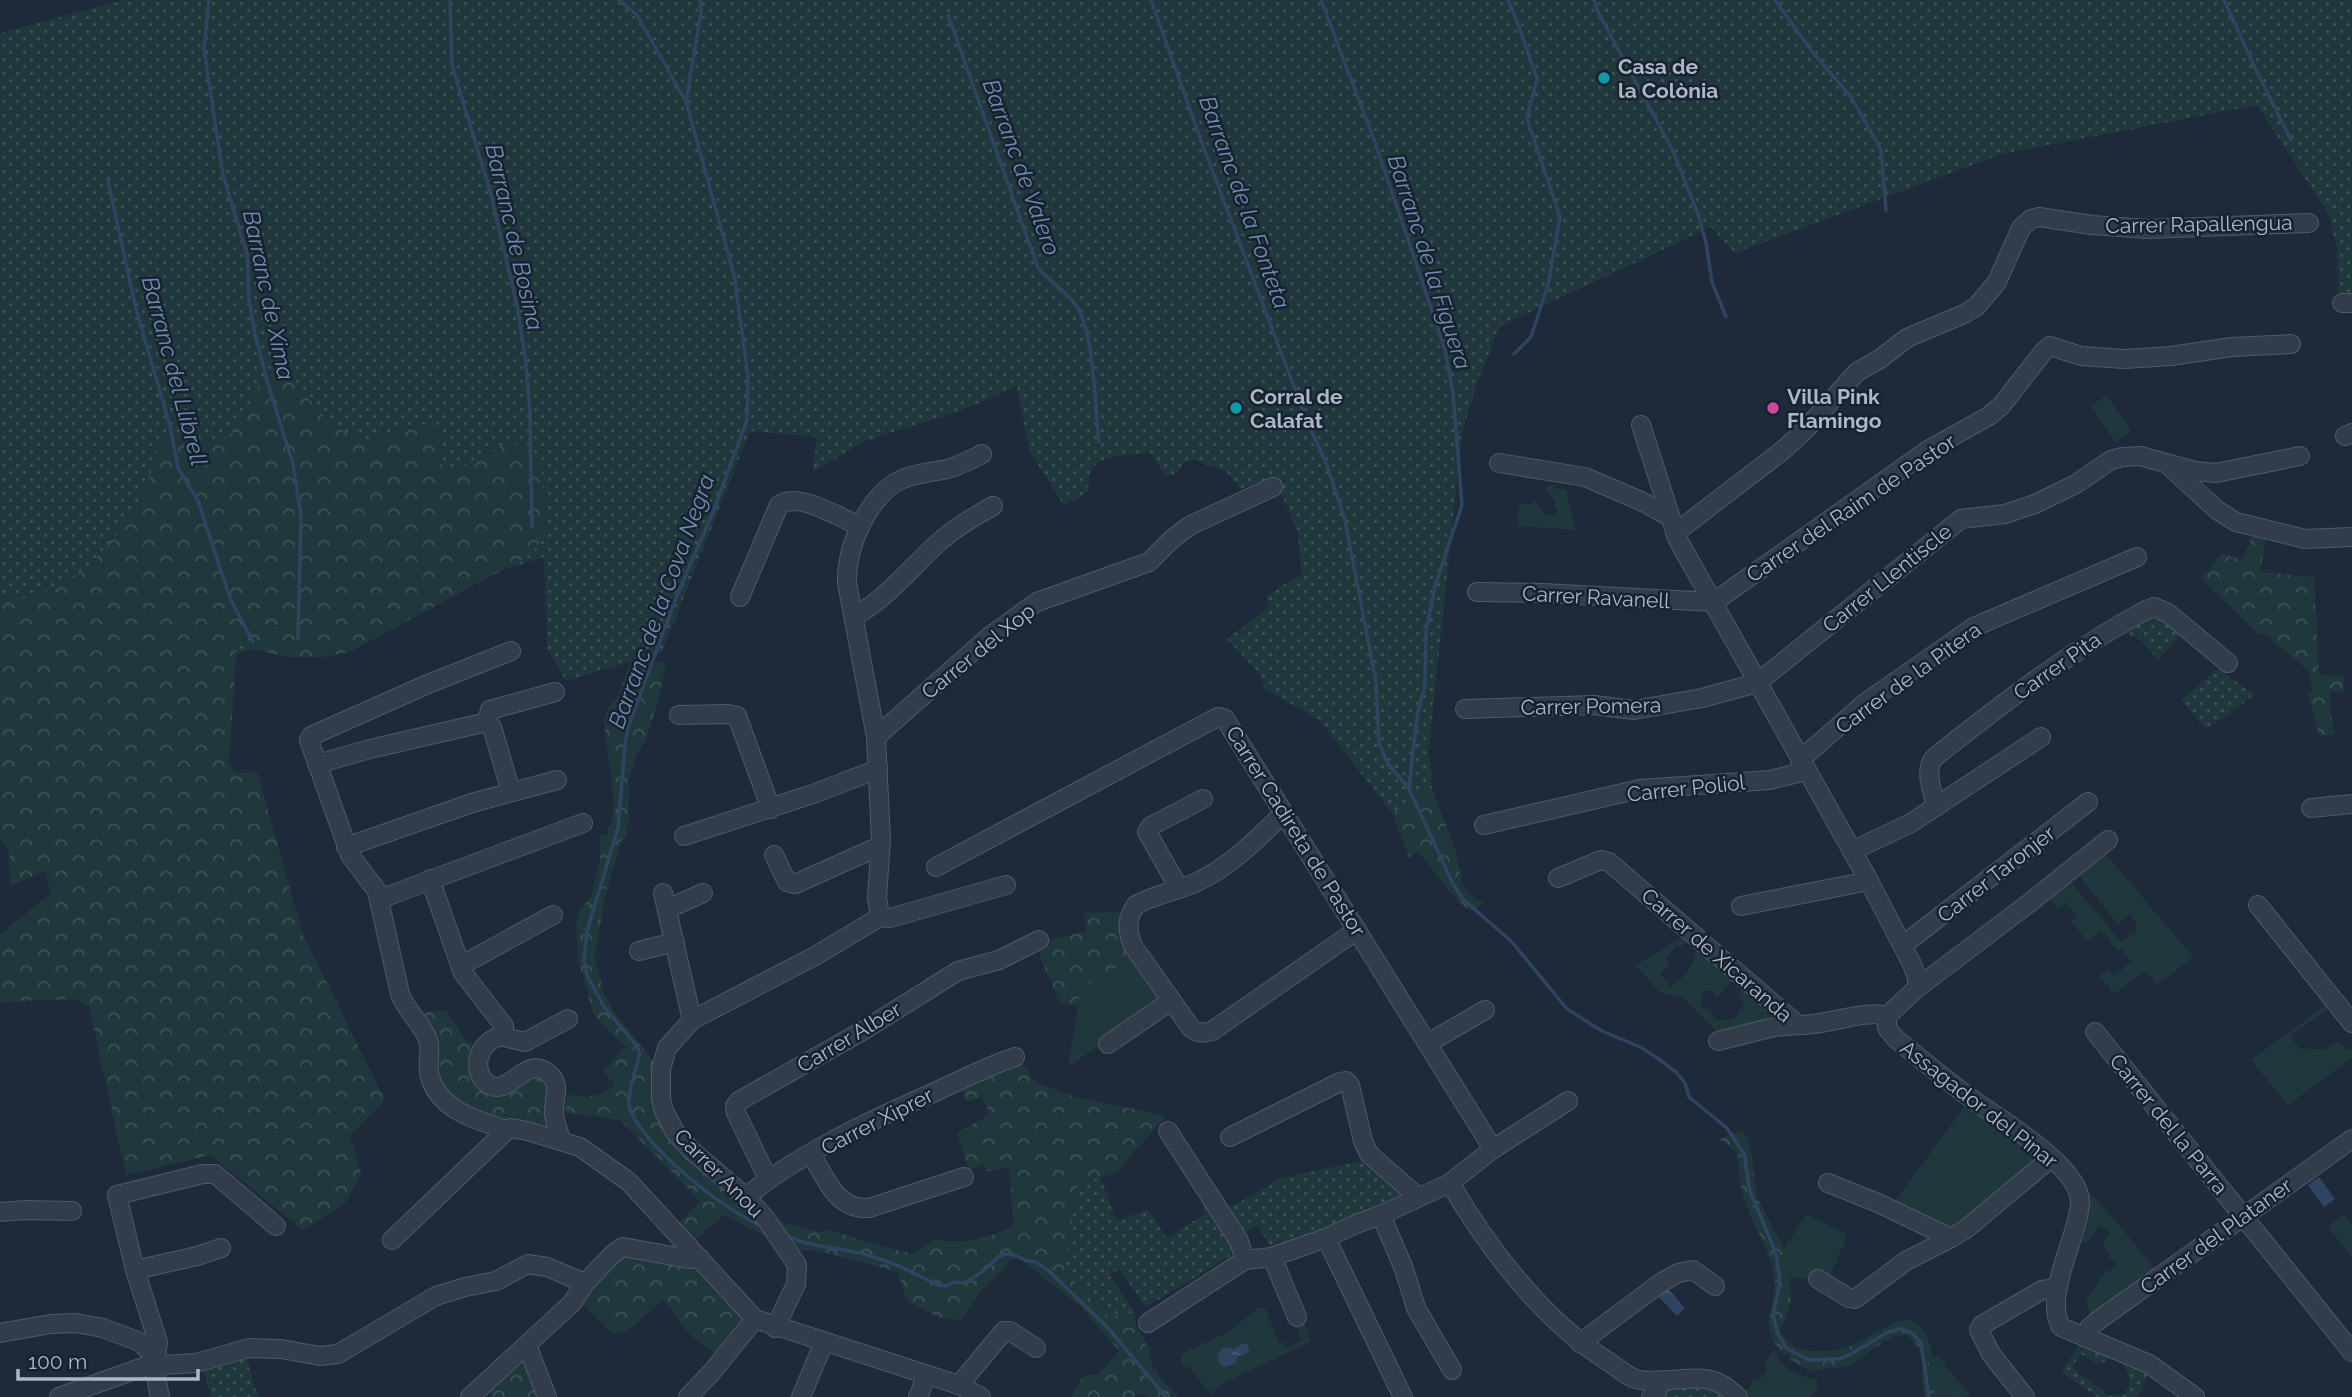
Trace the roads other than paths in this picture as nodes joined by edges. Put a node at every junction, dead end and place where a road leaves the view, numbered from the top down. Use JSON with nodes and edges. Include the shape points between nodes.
{"nodes":[{"id":1,"x":2309,"y":223,"type":"dead end"},
{"id":2,"x":2291,"y":344,"type":"dead end"},
{"id":3,"x":1641,"y":425,"type":"dead end"},
{"id":4,"x":982,"y":454,"type":"dead end"},
{"id":5,"x":2300,"y":456,"type":"dead end"},
{"id":6,"x":1499,"y":463,"type":"dead end"},
{"id":7,"x":2166,"y":463,"type":"junction"},
{"id":8,"x":1273,"y":487,"type":"dead end"},
{"id":9,"x":993,"y":506,"type":"dead end"},
{"id":10,"x":1672,"y":525,"type":"junction"},
{"id":11,"x":860,"y":526,"type":"junction"},
{"id":12,"x":2352,"y":537,"type":"edge"},
{"id":13,"x":2137,"y":557,"type":"dead end"},
{"id":14,"x":1477,"y":592,"type":"dead end"},
{"id":15,"x":740,"y":597,"type":"dead end"},
{"id":16,"x":1714,"y":602,"type":"junction"},
{"id":17,"x":854,"y":616,"type":"junction"},
{"id":18,"x":511,"y":651,"type":"dead end"},
{"id":19,"x":2228,"y":663,"type":"dead end"},
{"id":20,"x":1757,"y":683,"type":"junction"},
{"id":21,"x":555,"y":692,"type":"dead end"},
{"id":22,"x":1465,"y":709,"type":"dead end"},
{"id":23,"x":679,"y":715,"type":"dead end"},
{"id":24,"x":487,"y":722,"type":"junction"},
{"id":25,"x":876,"y":737,"type":"junction"},
{"id":26,"x":2041,"y":737,"type":"dead end"},
{"id":27,"x":317,"y":764,"type":"junction"},
{"id":28,"x":1803,"y":765,"type":"junction"},
{"id":29,"x":878,"y":769,"type":"junction"},
{"id":30,"x":557,"y":780,"type":"dead end"},
{"id":31,"x":511,"y":792,"type":"junction"},
{"id":32,"x":1203,"y":799,"type":"dead end"},
{"id":33,"x":2088,"y":802,"type":"dead end"},
{"id":34,"x":2352,"y":804,"type":"edge"},
{"id":35,"x":1936,"y":807,"type":"junction"},
{"id":36,"x":771,"y":808,"type":"junction"},
{"id":37,"x":2311,"y":808,"type":"dead end"},
{"id":38,"x":1283,"y":814,"type":"junction"},
{"id":39,"x":583,"y":823,"type":"dead end"},
{"id":40,"x":1484,"y":825,"type":"dead end"},
{"id":41,"x":684,"y":836,"type":"dead end"},
{"id":42,"x":2108,"y":840,"type":"dead end"},
{"id":43,"x":880,"y":846,"type":"junction"},
{"id":44,"x":346,"y":847,"type":"junction"},
{"id":45,"x":1852,"y":851,"type":"junction"},
{"id":46,"x":774,"y":855,"type":"dead end"},
{"id":47,"x":936,"y":867,"type":"dead end"},
{"id":48,"x":1558,"y":878,"type":"dead end"},
{"id":49,"x":430,"y":879,"type":"junction"},
{"id":50,"x":1869,"y":881,"type":"junction"},
{"id":51,"x":1006,"y":885,"type":"dead end"},
{"id":52,"x":1179,"y":888,"type":"junction"},
{"id":53,"x":703,"y":893,"type":"dead end"},
{"id":54,"x":380,"y":899,"type":"junction"},
{"id":55,"x":2258,"y":905,"type":"dead end"},
{"id":56,"x":1741,"y":906,"type":"dead end"},
{"id":57,"x":553,"y":915,"type":"dead end"},
{"id":58,"x":880,"y":918,"type":"junction"},
{"id":59,"x":1357,"y":929,"type":"junction"},
{"id":60,"x":1039,"y":940,"type":"dead end"},
{"id":61,"x":675,"y":942,"type":"junction"},
{"id":62,"x":1903,"y":945,"type":"junction"},
{"id":63,"x":639,"y":951,"type":"dead end"},
{"id":64,"x":460,"y":966,"type":"junction"},
{"id":65,"x":1917,"y":988,"type":"junction"},
{"id":66,"x":1171,"y":1001,"type":"junction"},
{"id":67,"x":1485,"y":1010,"type":"dead end"},
{"id":68,"x":1887,"y":1016,"type":"junction"},
{"id":69,"x":568,"y":1019,"type":"dead end"},
{"id":70,"x":692,"y":1020,"type":"junction"},
{"id":71,"x":2352,"y":1023,"type":"edge"},
{"id":72,"x":1798,"y":1026,"type":"junction"},
{"id":73,"x":2095,"y":1032,"type":"dead end"},
{"id":74,"x":500,"y":1036,"type":"junction"},
{"id":75,"x":1718,"y":1041,"type":"dead end"},
{"id":76,"x":1428,"y":1043,"type":"junction"},
{"id":77,"x":1108,"y":1044,"type":"dead end"},
{"id":78,"x":1015,"y":1057,"type":"dead end"},
{"id":79,"x":1568,"y":1101,"type":"dead end"},
{"id":80,"x":507,"y":1130,"type":"junction"},
{"id":81,"x":1168,"y":1131,"type":"dead end"},
{"id":82,"x":1230,"y":1138,"type":"dead end"},
{"id":83,"x":2352,"y":1139,"type":"edge"},
{"id":84,"x":561,"y":1140,"type":"junction"},
{"id":85,"x":1493,"y":1149,"type":"junction"},
{"id":86,"x":811,"y":1154,"type":"junction"},
{"id":87,"x":2051,"y":1158,"type":"junction"},
{"id":88,"x":964,"y":1177,"type":"dead end"},
{"id":89,"x":768,"y":1179,"type":"junction"},
{"id":90,"x":1450,"y":1182,"type":"junction"},
{"id":91,"x":1828,"y":1183,"type":"dead end"},
{"id":92,"x":746,"y":1197,"type":"junction"},
{"id":93,"x":1418,"y":1198,"type":"junction"},
{"id":94,"x":72,"y":1211,"type":"dead end"},
{"id":95,"x":0,"y":1212,"type":"edge"},
{"id":96,"x":1381,"y":1215,"type":"junction"},
{"id":97,"x":2244,"y":1216,"type":"junction"},
{"id":98,"x":276,"y":1226,"type":"dead end"},
{"id":99,"x":1326,"y":1238,"type":"junction"},
{"id":100,"x":1951,"y":1238,"type":"junction"},
{"id":101,"x":391,"y":1240,"type":"dead end"},
{"id":102,"x":220,"y":1248,"type":"dead end"},
{"id":103,"x":1272,"y":1257,"type":"junction"},
{"id":104,"x":700,"y":1258,"type":"junction"},
{"id":105,"x":1245,"y":1260,"type":"junction"},
{"id":106,"x":135,"y":1270,"type":"junction"},
{"id":107,"x":1818,"y":1279,"type":"dead end"},
{"id":108,"x":585,"y":1283,"type":"junction"},
{"id":109,"x":1715,"y":1286,"type":"dead end"},
{"id":110,"x":2057,"y":1288,"type":"junction"},
{"id":111,"x":1297,"y":1317,"type":"dead end"},
{"id":112,"x":755,"y":1319,"type":"junction"},
{"id":113,"x":1148,"y":1323,"type":"dead end"},
{"id":114,"x":775,"y":1328,"type":"junction"},
{"id":115,"x":0,"y":1333,"type":"edge"},
{"id":116,"x":2086,"y":1338,"type":"junction"},
{"id":117,"x":824,"y":1342,"type":"junction"},
{"id":118,"x":1580,"y":1343,"type":"junction"},
{"id":119,"x":527,"y":1345,"type":"junction"},
{"id":120,"x":1036,"y":1348,"type":"dead end"},
{"id":121,"x":2352,"y":1352,"type":"edge"},
{"id":122,"x":155,"y":1364,"type":"junction"},
{"id":123,"x":1452,"y":1370,"type":"dead end"},
{"id":124,"x":927,"y":1375,"type":"junction"},
{"id":125,"x":1661,"y":1380,"type":"junction"},
{"id":126,"x":959,"y":1385,"type":"junction"},
{"id":127,"x":59,"y":1397,"type":"edge"},
{"id":128,"x":160,"y":1397,"type":"edge"},
{"id":129,"x":470,"y":1397,"type":"edge"},
{"id":130,"x":547,"y":1397,"type":"edge"},
{"id":131,"x":688,"y":1397,"type":"edge"},
{"id":132,"x":801,"y":1397,"type":"edge"},
{"id":133,"x":918,"y":1397,"type":"edge"},
{"id":134,"x":981,"y":1397,"type":"edge"},
{"id":135,"x":1403,"y":1397,"type":"edge"},
{"id":136,"x":1651,"y":1397,"type":"edge"},
{"id":137,"x":1738,"y":1397,"type":"edge"},
{"id":138,"x":2025,"y":1397,"type":"edge"},
{"id":139,"x":2195,"y":1397,"type":"edge"}],
"edges":[{"from":1,"to":10,"type":"street","name":"Carrer Rapallengua","via":[[2147,229],[2034,217],[2021,228],[1997,282],[1978,306],[1908,338],[1857,372],[1788,446]]},
{"from":2,"to":16,"type":"street","name":"Carrer del Raim de Pastor","via":[[2124,359],[2081,356],[2050,346],[1989,416],[1928,450]]},
{"from":3,"to":10,"type":"street"},
{"from":4,"to":11,"type":"street","via":[[948,469],[898,481]]},
{"from":5,"to":7,"type":"street","via":[[2216,473]]},
{"from":6,"to":10,"type":"street","via":[[1586,477],[1643,502]]},
{"from":7,"to":12,"type":"street","via":[[2236,522],[2305,539]]},
{"from":7,"to":20,"type":"street","name":"Carrer Llentiscle","via":[[2128,456],[2104,464],[2035,505],[1957,521]]},
{"from":8,"to":25,"type":"street","name":"Carrer del Xop","via":[[1189,526],[1149,562],[1037,602],[990,635]]},
{"from":9,"to":17,"type":"street","via":[[947,534]]},
{"from":10,"to":16,"type":"street"},
{"from":11,"to":15,"type":"street","via":[[803,501],[783,502]]},
{"from":11,"to":17,"type":"street","via":[[847,567]]},
{"from":13,"to":28,"type":"street","name":"Carrer de la Pitera","via":[[1975,627],[1865,703]]},
{"from":14,"to":16,"type":"street","name":"Carrer Ravanell"},
{"from":16,"to":20,"type":"street"},
{"from":17,"to":25,"type":"street"},
{"from":18,"to":27,"type":"street","via":[[311,736]]},
{"from":19,"to":35,"type":"street","name":"Carrer Pita","via":[[2168,613],[2154,607],[2146,610],[2089,642],[1935,757],[1928,767]]},
{"from":20,"to":22,"type":"street","name":"Carrer Pomera","via":[[1634,710],[1594,705]]},
{"from":20,"to":28,"type":"street"},
{"from":21,"to":24,"type":"street","via":[[490,710]]},
{"from":23,"to":36,"type":"street","via":[[737,716]]},
{"from":24,"to":27,"type":"street"},
{"from":24,"to":31,"type":"street"},
{"from":25,"to":29,"type":"street"},
{"from":26,"to":35,"type":"street"},
{"from":27,"to":44,"type":"street"},
{"from":28,"to":40,"type":"street","name":"Carrer Poliol","via":[[1770,780],[1640,789]]},
{"from":28,"to":45,"type":"street"},
{"from":29,"to":36,"type":"street"},
{"from":29,"to":43,"type":"street"},
{"from":30,"to":31,"type":"street"},
{"from":31,"to":44,"type":"street"},
{"from":32,"to":52,"type":"street","via":[[1147,832]]},
{"from":33,"to":62,"type":"street","name":"Carrer Taronjer"},
{"from":34,"to":37,"type":"street"},
{"from":35,"to":45,"type":"street"},
{"from":36,"to":41,"type":"street"},
{"from":38,"to":47,"type":"street","name":"Carrer Cadireta de Pastor","via":[[1225,719],[1219,717]]},
{"from":38,"to":52,"type":"street","via":[[1234,859]]},
{"from":38,"to":59,"type":"street","name":"Carrer Cadireta de Pastor"},
{"from":39,"to":49,"type":"street"},
{"from":42,"to":65,"type":"street"},
{"from":43,"to":46,"type":"street","via":[[795,884],[787,882]]},
{"from":43,"to":58,"type":"street"},
{"from":44,"to":54,"type":"street"},
{"from":45,"to":50,"type":"street"},
{"from":48,"to":72,"type":"street","name":"Carrer de Xicaranda","via":[[1601,860],[1609,862]]},
{"from":49,"to":54,"type":"street"},
{"from":49,"to":64,"type":"street"},
{"from":50,"to":56,"type":"street"},
{"from":50,"to":62,"type":"street"},
{"from":51,"to":58,"type":"street","name":"Carrer Anou"},
{"from":52,"to":66,"type":"street","via":[[1136,905],[1128,920],[1133,946]]},
{"from":53,"to":61,"type":"street","via":[[665,901]]},
{"from":54,"to":80,"type":"street","via":[[403,1003],[429,1042],[433,1086],[458,1112]]},
{"from":55,"to":71,"type":"street"},
{"from":57,"to":64,"type":"street"},
{"from":58,"to":70,"type":"street","name":"Carrer Anou"},
{"from":59,"to":66,"type":"street","via":[[1212,1031],[1195,1031]]},
{"from":59,"to":76,"type":"street","name":"Carrer Cadireta de Pastor"},
{"from":60,"to":89,"type":"street","name":"Carrer Alber","via":[[999,960],[958,971],[739,1101],[736,1113]]},
{"from":61,"to":63,"type":"street"},
{"from":61,"to":70,"type":"street"},
{"from":62,"to":65,"type":"street"},
{"from":64,"to":74,"type":"street","via":[[503,1026]]},
{"from":65,"to":68,"type":"street"},
{"from":66,"to":77,"type":"street"},
{"from":67,"to":76,"type":"street"},
{"from":68,"to":72,"type":"street","name":"Carrer de Xicaranda","via":[[1873,1013]]},
{"from":68,"to":87,"type":"street","name":"Assagador del Pinar","via":[[1887,1028],[1896,1040]]},
{"from":69,"to":74,"type":"street","via":[[525,1042]]},
{"from":70,"to":92,"type":"street","name":"Carrer Anou","via":[[667,1048],[659,1089],[664,1111],[682,1142]]},
{"from":72,"to":75,"type":"street"},
{"from":73,"to":97,"type":"street","name":"Carrer del la Parra"},
{"from":74,"to":84,"type":"street","via":[[484,1045],[478,1056],[485,1080],[496,1087],[531,1069],[549,1073],[556,1084],[554,1113]]},
{"from":76,"to":85,"type":"street","name":"Carrer Cadireta de Pastor"},
{"from":78,"to":86,"type":"street","name":"Carrer Xiprer","via":[[886,1114]]},
{"from":79,"to":85,"type":"street"},
{"from":80,"to":84,"type":"street"},
{"from":80,"to":101,"type":"street"},
{"from":81,"to":105,"type":"street","via":[[1239,1241]]},
{"from":82,"to":93,"type":"street","via":[[1346,1081],[1369,1154]]},
{"from":83,"to":97,"type":"street","name":"Carrer del Plataner"},
{"from":84,"to":104,"type":"street","via":[[586,1150],[629,1182]]},
{"from":85,"to":90,"type":"street"},
{"from":86,"to":88,"type":"street","via":[[834,1194],[860,1209]]},
{"from":86,"to":89,"type":"street","name":"Carrer Xiprer"},
{"from":87,"to":100,"type":"street"},
{"from":87,"to":110,"type":"street","name":"Assagador del Pinar","via":[[2071,1180],[2080,1202]]},
{"from":89,"to":92,"type":"street","name":"Carrer Xiprer"},
{"from":90,"to":93,"type":"street"},
{"from":90,"to":118,"type":"street","via":[[1501,1259]]},
{"from":91,"to":100,"type":"street"},
{"from":92,"to":114,"type":"street","name":"Carrer Anou","via":[[797,1265],[796,1284]]},
{"from":93,"to":96,"type":"street"},
{"from":94,"to":95,"type":"street"},
{"from":96,"to":99,"type":"street"},
{"from":96,"to":123,"type":"street","via":[[1416,1308]]},
{"from":97,"to":116,"type":"street","name":"Carrer del Plataner","via":[[2096,1322]]},
{"from":97,"to":121,"type":"street","name":"Carrer del la Parra"},
{"from":98,"to":106,"type":"street","via":[[215,1174],[117,1195]]},
{"from":99,"to":103,"type":"street"},
{"from":99,"to":135,"type":"street"},
{"from":100,"to":107,"type":"street","via":[[1906,1261],[1855,1298]]},
{"from":102,"to":106,"type":"street"},
{"from":103,"to":105,"type":"street"},
{"from":103,"to":111,"type":"street"},
{"from":104,"to":108,"type":"street","via":[[625,1246]]},
{"from":104,"to":112,"type":"street"},
{"from":105,"to":113,"type":"street"},
{"from":106,"to":122,"type":"street","via":[[158,1342]]},
{"from":108,"to":119,"type":"street","via":[[572,1303]]},
{"from":108,"to":122,"type":"street","via":[[528,1264],[496,1281],[436,1296],[338,1354],[257,1348],[196,1363]]},
{"from":109,"to":118,"type":"street","via":[[1693,1270],[1674,1274]]},
{"from":110,"to":116,"type":"street","name":"Assagador del Pinar","via":[[2059,1324]]},
{"from":110,"to":138,"type":"street","via":[[2042,1290],[1979,1330],[1991,1354]]},
{"from":112,"to":114,"type":"street"},
{"from":112,"to":131,"type":"street"},
{"from":114,"to":117,"type":"street"},
{"from":115,"to":122,"type":"street","via":[[84,1323],[144,1344]]},
{"from":116,"to":139,"type":"street","name":"Assagador del Pinar","via":[[2159,1370]]},
{"from":117,"to":124,"type":"street"},
{"from":117,"to":132,"type":"street"},
{"from":118,"to":125,"type":"street","via":[[1633,1378]]},
{"from":119,"to":129,"type":"street"},
{"from":119,"to":130,"type":"street"},
{"from":120,"to":126,"type":"street","via":[[1004,1331]]},
{"from":122,"to":127,"type":"street"},
{"from":122,"to":128,"type":"street"},
{"from":124,"to":126,"type":"street"},
{"from":124,"to":133,"type":"street"},
{"from":125,"to":136,"type":"street"},
{"from":125,"to":137,"type":"street","via":[[1710,1380]]},
{"from":126,"to":134,"type":"street"}]}
